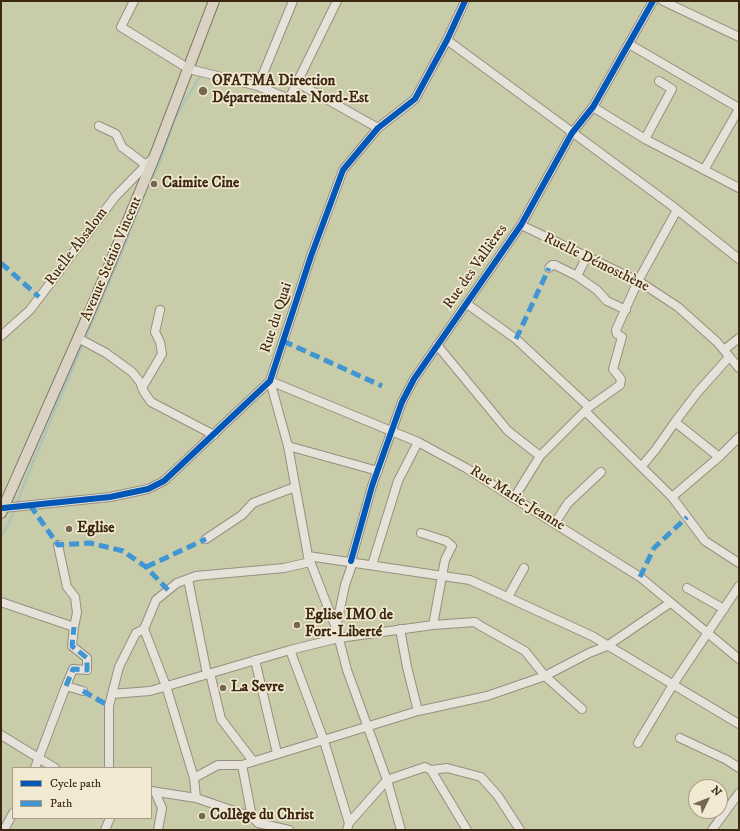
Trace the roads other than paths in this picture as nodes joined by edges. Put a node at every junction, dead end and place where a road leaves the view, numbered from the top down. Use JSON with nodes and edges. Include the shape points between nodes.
{"nodes":[{"id":1,"x":134,"y":1,"type":"edge"},
{"id":2,"x":214,"y":1,"type":"edge"},
{"id":3,"x":293,"y":1,"type":"edge"},
{"id":4,"x":337,"y":1,"type":"edge"},
{"id":5,"x":465,"y":1,"type":"edge"},
{"id":6,"x":653,"y":1,"type":"edge"},
{"id":7,"x":663,"y":1,"type":"edge"},
{"id":8,"x":739,"y":37,"type":"edge"},
{"id":9,"x":447,"y":40,"type":"junction"},
{"id":10,"x":629,"y":44,"type":"junction"},
{"id":11,"x":189,"y":68,"type":"junction"},
{"id":12,"x":660,"y":81,"type":"dead end"},
{"id":13,"x":296,"y":82,"type":"junction"},
{"id":14,"x":258,"y":86,"type":"junction"},
{"id":15,"x":593,"y":107,"type":"junction"},
{"id":16,"x":739,"y":109,"type":"edge"},
{"id":17,"x":99,"y":126,"type":"dead end"},
{"id":18,"x":378,"y":128,"type":"junction"},
{"id":19,"x":572,"y":133,"type":"junction"},
{"id":20,"x":645,"y":139,"type":"junction"},
{"id":21,"x":150,"y":161,"type":"junction"},
{"id":22,"x":704,"y":170,"type":"junction"},
{"id":23,"x":739,"y":188,"type":"edge"},
{"id":24,"x":677,"y":210,"type":"junction"},
{"id":25,"x":521,"y":225,"type":"junction"},
{"id":26,"x":586,"y":258,"type":"junction"},
{"id":27,"x":739,"y":259,"type":"edge"},
{"id":28,"x":549,"y":268,"type":"dead end"},
{"id":29,"x":577,"y":276,"type":"junction"},
{"id":30,"x":638,"y":281,"type":"junction"},
{"id":31,"x":467,"y":304,"type":"junction"},
{"id":32,"x":160,"y":310,"type":"dead end"},
{"id":33,"x":626,"y":310,"type":"junction"},
{"id":34,"x":1,"y":336,"type":"edge"},
{"id":35,"x":78,"y":338,"type":"junction"},
{"id":36,"x":739,"y":338,"type":"edge"},
{"id":37,"x":437,"y":345,"type":"junction"},
{"id":38,"x":727,"y":354,"type":"junction"},
{"id":39,"x":739,"y":368,"type":"edge"},
{"id":40,"x":270,"y":381,"type":"junction"},
{"id":41,"x":142,"y":388,"type":"junction"},
{"id":42,"x":587,"y":410,"type":"junction"},
{"id":43,"x":675,"y":422,"type":"junction"},
{"id":44,"x":393,"y":431,"type":"junction"},
{"id":45,"x":214,"y":435,"type":"junction"},
{"id":46,"x":739,"y":437,"type":"edge"},
{"id":47,"x":418,"y":442,"type":"junction"},
{"id":48,"x":288,"y":446,"type":"junction"},
{"id":49,"x":540,"y":456,"type":"junction"},
{"id":50,"x":719,"y":457,"type":"junction"},
{"id":51,"x":642,"y":466,"type":"junction"},
{"id":52,"x":378,"y":471,"type":"junction"},
{"id":53,"x":601,"y":472,"type":"dead end"},
{"id":54,"x":295,"y":487,"type":"junction"},
{"id":55,"x":672,"y":497,"type":"junction"},
{"id":56,"x":514,"y":498,"type":"junction"},
{"id":57,"x":2,"y":511,"type":"edge"},
{"id":58,"x":555,"y":523,"type":"junction"},
{"id":59,"x":421,"y":532,"type":"dead end"},
{"id":60,"x":206,"y":539,"type":"dead end"},
{"id":61,"x":58,"y":545,"type":"dead end"},
{"id":62,"x":309,"y":559,"type":"junction"},
{"id":63,"x":352,"y":562,"type":"junction"},
{"id":64,"x":739,"y":563,"type":"edge"},
{"id":65,"x":372,"y":565,"type":"junction"},
{"id":66,"x":524,"y":568,"type":"dead end"},
{"id":67,"x":442,"y":575,"type":"junction"},
{"id":68,"x":188,"y":579,"type":"junction"},
{"id":69,"x":739,"y":586,"type":"edge"},
{"id":70,"x":688,"y":588,"type":"dead end"},
{"id":71,"x":508,"y":597,"type":"junction"},
{"id":72,"x":1,"y":602,"type":"edge"},
{"id":73,"x":670,"y":603,"type":"junction"},
{"id":74,"x":724,"y":609,"type":"junction"},
{"id":75,"x":433,"y":625,"type":"junction"},
{"id":76,"x":74,"y":627,"type":"junction"},
{"id":77,"x":336,"y":628,"type":"junction"},
{"id":78,"x":144,"y":629,"type":"junction"},
{"id":79,"x":400,"y":629,"type":"junction"},
{"id":80,"x":708,"y":633,"type":"junction"},
{"id":81,"x":339,"y":638,"type":"junction"},
{"id":82,"x":607,"y":646,"type":"junction"},
{"id":83,"x":290,"y":650,"type":"junction"},
{"id":84,"x":739,"y":659,"type":"edge"},
{"id":85,"x":255,"y":660,"type":"junction"},
{"id":86,"x":208,"y":673,"type":"junction"},
{"id":87,"x":544,"y":676,"type":"junction"},
{"id":88,"x":674,"y":684,"type":"junction"},
{"id":89,"x":66,"y":686,"type":"junction"},
{"id":90,"x":166,"y":686,"type":"junction"},
{"id":91,"x":83,"y":691,"type":"dead end"},
{"id":92,"x":112,"y":694,"type":"junction"},
{"id":93,"x":582,"y":709,"type":"dead end"},
{"id":94,"x":418,"y":711,"type":"junction"},
{"id":95,"x":739,"y":724,"type":"edge"},
{"id":96,"x":366,"y":726,"type":"junction"},
{"id":97,"x":1,"y":735,"type":"edge"},
{"id":98,"x":680,"y":738,"type":"dead end"},
{"id":99,"x":324,"y":741,"type":"junction"},
{"id":100,"x":638,"y":743,"type":"dead end"},
{"id":101,"x":277,"y":753,"type":"junction"},
{"id":102,"x":39,"y":759,"type":"junction"},
{"id":103,"x":253,"y":761,"type":"junction"},
{"id":104,"x":242,"y":764,"type":"junction"},
{"id":105,"x":35,"y":767,"type":"edge"},
{"id":106,"x":53,"y":767,"type":"edge"},
{"id":107,"x":109,"y":767,"type":"edge"},
{"id":108,"x":739,"y":768,"type":"edge"},
{"id":109,"x":431,"y":770,"type":"junction"},
{"id":110,"x":194,"y":778,"type":"junction"},
{"id":111,"x":387,"y":780,"type":"junction"},
{"id":112,"x":153,"y":791,"type":"edge"},
{"id":113,"x":739,"y":793,"type":"edge"},
{"id":114,"x":196,"y":798,"type":"junction"},
{"id":115,"x":12,"y":815,"type":"edge"},
{"id":116,"x":252,"y":817,"type":"junction"},
{"id":117,"x":110,"y":819,"type":"edge"},
{"id":118,"x":348,"y":826,"type":"edge"},
{"id":119,"x":4,"y":830,"type":"edge"},
{"id":120,"x":106,"y":830,"type":"edge"},
{"id":121,"x":158,"y":830,"type":"edge"},
{"id":122,"x":289,"y":830,"type":"edge"},
{"id":123,"x":401,"y":830,"type":"edge"},
{"id":124,"x":467,"y":830,"type":"edge"},
{"id":125,"x":520,"y":830,"type":"edge"},
{"id":126,"x":712,"y":830,"type":"edge"}],
"edges":[{"from":1,"to":11,"type":"street","via":[[121,28]]},
{"from":2,"to":11,"type":"main road","name":"Avenue Sténio Vincent"},
{"from":3,"to":14,"type":"street"},
{"from":4,"to":13,"type":"street"},
{"from":5,"to":9,"type":"street","name":"Rue du Quai"},
{"from":6,"to":10,"type":"street","name":"Rue des Vallières"},
{"from":7,"to":8,"type":"street"},
{"from":9,"to":18,"type":"street","name":"Rue du Quai","via":[[415,98]]},
{"from":9,"to":19,"type":"street"},
{"from":10,"to":15,"type":"street","name":"Rue des Vallières"},
{"from":10,"to":16,"type":"street"},
{"from":11,"to":14,"type":"street"},
{"from":11,"to":21,"type":"main road","name":"Avenue Sténio Vincent"},
{"from":12,"to":20,"type":"street","via":[[672,89]]},
{"from":13,"to":14,"type":"street","via":[[289,99]]},
{"from":13,"to":18,"type":"street"},
{"from":15,"to":19,"type":"street","name":"Rue des Vallières"},
{"from":15,"to":20,"type":"street"},
{"from":16,"to":22,"type":"street"},
{"from":17,"to":21,"type":"street","via":[[116,134],[122,147]]},
{"from":18,"to":40,"type":"street","name":"Rue du Quai","via":[[343,170],[311,256]]},
{"from":19,"to":24,"type":"street"},
{"from":19,"to":25,"type":"street","name":"Rue des Vallières"},
{"from":20,"to":22,"type":"street"},
{"from":21,"to":34,"type":"street","name":"Ruelle Absalom","via":[[115,197],[30,310]]},
{"from":21,"to":35,"type":"main road","name":"Avenue Sténio Vincent"},
{"from":22,"to":23,"type":"street"},
{"from":24,"to":27,"type":"street"},
{"from":24,"to":30,"type":"street"},
{"from":25,"to":26,"type":"street","name":"Ruelle Démosthène"},
{"from":25,"to":31,"type":"street","name":"Rue des Vallières"},
{"from":26,"to":29,"type":"street"},
{"from":26,"to":30,"type":"street","name":"Ruelle Démosthène"},
{"from":28,"to":29,"type":"street","via":[[555,265]]},
{"from":29,"to":33,"type":"street","via":[[597,290],[607,301]]},
{"from":30,"to":33,"type":"street"},
{"from":30,"to":38,"type":"street","name":"Ruelle Démosthène","via":[[678,308],[718,342]]},
{"from":31,"to":37,"type":"street","name":"Rue des Vallières"},
{"from":31,"to":42,"type":"street","via":[[516,339]]},
{"from":32,"to":41,"type":"street","via":[[155,332],[162,354]]},
{"from":33,"to":42,"type":"street","via":[[616,330],[622,337],[613,368],[621,379],[620,386]]},
{"from":35,"to":41,"type":"street","via":[[122,364],[140,382]]},
{"from":35,"to":57,"type":"main road","name":"Avenue Sténio Vincent"},
{"from":36,"to":38,"type":"street"},
{"from":37,"to":44,"type":"street","name":"Rue des Vallières","via":[[402,402]]},
{"from":37,"to":49,"type":"street","via":[[508,431]]},
{"from":38,"to":39,"type":"street","name":"Ruelle Démosthène"},
{"from":38,"to":43,"type":"street"},
{"from":40,"to":44,"type":"street","name":"Rue Marie-Jeanne"},
{"from":40,"to":45,"type":"street","name":"Rue du Quai"},
{"from":40,"to":48,"type":"street"},
{"from":41,"to":45,"type":"street","via":[[155,404]]},
{"from":42,"to":49,"type":"street"},
{"from":42,"to":51,"type":"street"},
{"from":43,"to":50,"type":"street"},
{"from":43,"to":51,"type":"street"},
{"from":44,"to":47,"type":"street","name":"Rue Marie-Jeanne"},
{"from":44,"to":52,"type":"street","name":"Rue des Vallières"},
{"from":45,"to":57,"type":"street","name":"Rue du Quai","via":[[164,481],[148,489],[110,497]]},
{"from":46,"to":50,"type":"street"},
{"from":47,"to":56,"type":"street","name":"Rue Marie-Jeanne"},
{"from":47,"to":65,"type":"street","via":[[398,481]]},
{"from":48,"to":52,"type":"street"},
{"from":48,"to":54,"type":"street"},
{"from":49,"to":56,"type":"street"},
{"from":50,"to":55,"type":"street"},
{"from":51,"to":55,"type":"street"},
{"from":52,"to":63,"type":"street","name":"Rue des Vallières","via":[[368,498]]},
{"from":53,"to":58,"type":"street","via":[[568,504]]},
{"from":54,"to":60,"type":"street","via":[[253,503],[242,515]]},
{"from":54,"to":62,"type":"street"},
{"from":55,"to":64,"type":"street","via":[[705,541]]},
{"from":56,"to":58,"type":"street","name":"Rue Marie-Jeanne"},
{"from":58,"to":73,"type":"street","name":"Rue Marie-Jeanne","via":[[640,577]]},
{"from":59,"to":67,"type":"street","via":[[446,541],[452,546],[445,560]]},
{"from":61,"to":76,"type":"street","via":[[68,587],[75,597],[77,613]]},
{"from":62,"to":63,"type":"street"},
{"from":62,"to":68,"type":"street","via":[[284,568],[196,576]]},
{"from":62,"to":77,"type":"street"},
{"from":63,"to":65,"type":"street"},
{"from":63,"to":77,"type":"street","name":"Rue des Vallières"},
{"from":65,"to":67,"type":"street"},
{"from":66,"to":71,"type":"street"},
{"from":67,"to":71,"type":"street","via":[[470,580]]},
{"from":67,"to":75,"type":"street"},
{"from":68,"to":78,"type":"street","via":[[177,583],[156,600]]},
{"from":68,"to":86,"type":"street"},
{"from":69,"to":74,"type":"street"},
{"from":70,"to":74,"type":"street"},
{"from":71,"to":82,"type":"street","via":[[580,630]]},
{"from":72,"to":76,"type":"street"},
{"from":73,"to":80,"type":"street","name":"Rue Marie-Jeanne"},
{"from":73,"to":82,"type":"street"},
{"from":74,"to":80,"type":"street"},
{"from":75,"to":79,"type":"street"},
{"from":75,"to":87,"type":"street","via":[[475,622],[524,651]]},
{"from":76,"to":89,"type":"street","via":[[72,646],[87,658],[87,670],[72,669]]},
{"from":77,"to":81,"type":"street"},
{"from":78,"to":90,"type":"street"},
{"from":78,"to":92,"type":"street","via":[[136,633],[119,667]]},
{"from":79,"to":81,"type":"street"},
{"from":79,"to":94,"type":"street","via":[[406,666]]},
{"from":80,"to":84,"type":"street","name":"Rue Marie-Jeanne"},
{"from":80,"to":88,"type":"street"},
{"from":81,"to":83,"type":"street"},
{"from":81,"to":96,"type":"street"},
{"from":82,"to":87,"type":"street"},
{"from":82,"to":88,"type":"street"},
{"from":83,"to":85,"type":"street"},
{"from":83,"to":99,"type":"street"},
{"from":85,"to":86,"type":"street"},
{"from":85,"to":101,"type":"street"},
{"from":86,"to":90,"type":"street"},
{"from":86,"to":103,"type":"street","via":[[221,719]]},
{"from":87,"to":93,"type":"street"},
{"from":87,"to":94,"type":"street","via":[[487,696]]},
{"from":88,"to":95,"type":"street"},
{"from":88,"to":100,"type":"street"},
{"from":89,"to":91,"type":"street"},
{"from":89,"to":102,"type":"street"},
{"from":90,"to":92,"type":"street","via":[[150,691]]},
{"from":90,"to":110,"type":"street"},
{"from":92,"to":107,"type":"street","via":[[109,706]]},
{"from":94,"to":96,"type":"street"},
{"from":96,"to":99,"type":"street"},
{"from":96,"to":111,"type":"street"},
{"from":97,"to":102,"type":"street"},
{"from":98,"to":108,"type":"street"},
{"from":99,"to":101,"type":"street"},
{"from":99,"to":118,"type":"street"},
{"from":101,"to":103,"type":"street"},
{"from":102,"to":105,"type":"street"},
{"from":102,"to":106,"type":"street"},
{"from":103,"to":104,"type":"street"},
{"from":104,"to":110,"type":"street","via":[[218,765]]},
{"from":104,"to":116,"type":"street"},
{"from":109,"to":111,"type":"street","via":[[425,767]]},
{"from":109,"to":124,"type":"street"},
{"from":109,"to":125,"type":"street","via":[[447,768],[481,777],[498,796]]},
{"from":110,"to":114,"type":"street"},
{"from":111,"to":118,"type":"street"},
{"from":111,"to":123,"type":"street"},
{"from":112,"to":114,"type":"street"},
{"from":112,"to":121,"type":"street","via":[[162,808]]},
{"from":113,"to":126,"type":"street"},
{"from":114,"to":116,"type":"street"},
{"from":115,"to":119,"type":"street"},
{"from":116,"to":122,"type":"street","via":[[258,822]]},
{"from":117,"to":120,"type":"street"}]}
